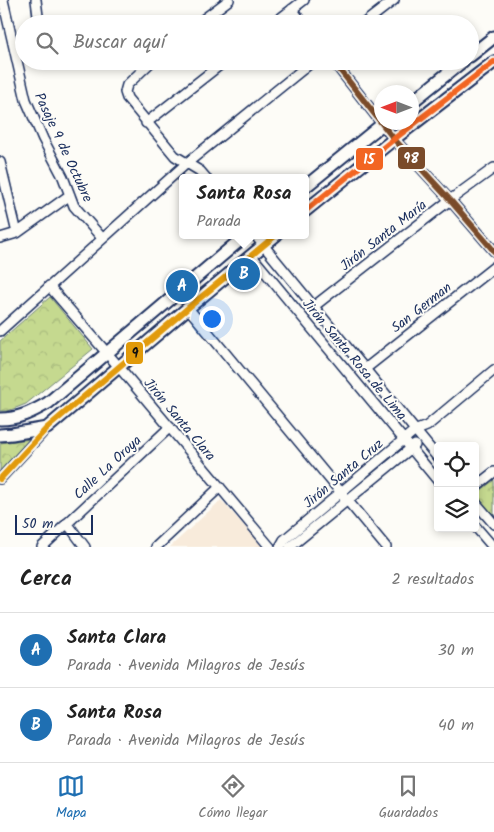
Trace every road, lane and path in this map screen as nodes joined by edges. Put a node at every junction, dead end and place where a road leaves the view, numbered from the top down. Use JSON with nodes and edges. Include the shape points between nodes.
{"nodes":[{"id":1,"x":36,"y":0,"type":"edge"},
{"id":2,"x":229,"y":0,"type":"edge"},
{"id":3,"x":304,"y":0,"type":"edge"},
{"id":4,"x":394,"y":0,"type":"edge"},
{"id":5,"x":2,"y":4,"type":"edge"},
{"id":6,"x":292,"y":9,"type":"junction"},
{"id":7,"x":38,"y":15,"type":"edge"},
{"id":8,"x":209,"y":15,"type":"edge"},
{"id":9,"x":284,"y":15,"type":"edge"},
{"id":10,"x":296,"y":15,"type":"edge"},
{"id":11,"x":375,"y":15,"type":"edge"},
{"id":12,"x":494,"y":37,"type":"edge"},
{"id":13,"x":479,"y":49,"type":"edge"},
{"id":14,"x":15,"y":56,"type":"edge"},
{"id":15,"x":494,"y":62,"type":"edge"},
{"id":16,"x":18,"y":70,"type":"edge"},
{"id":17,"x":143,"y":70,"type":"edge"},
{"id":18,"x":214,"y":70,"type":"edge"},
{"id":19,"x":302,"y":70,"type":"edge"},
{"id":20,"x":340,"y":70,"type":"edge"},
{"id":21,"x":452,"y":70,"type":"edge"},
{"id":22,"x":419,"y":96,"type":"edge"},
{"id":23,"x":374,"y":111,"type":"edge"},
{"id":24,"x":146,"y":123,"type":"junction"},
{"id":25,"x":375,"y":130,"type":"edge"},
{"id":26,"x":389,"y":130,"type":"edge"},
{"id":27,"x":394,"y":138,"type":"junction"},
{"id":28,"x":0,"y":162,"type":"edge"},
{"id":29,"x":187,"y":163,"type":"junction"},
{"id":30,"x":494,"y":168,"type":"edge"},
{"id":31,"x":203,"y":174,"type":"edge"},
{"id":32,"x":309,"y":184,"type":"edge"},
{"id":33,"x":70,"y":195,"type":"junction"},
{"id":34,"x":450,"y":200,"type":"junction"},
{"id":35,"x":309,"y":208,"type":"edge"},
{"id":36,"x":17,"y":233,"type":"junction"},
{"id":37,"x":0,"y":238,"type":"edge"},
{"id":38,"x":102,"y":238,"type":"junction"},
{"id":39,"x":241,"y":239,"type":"edge"},
{"id":40,"x":258,"y":239,"type":"edge"},
{"id":41,"x":271,"y":239,"type":"edge"},
{"id":42,"x":263,"y":246,"type":"junction"},
{"id":43,"x":494,"y":251,"type":"edge"},
{"id":44,"x":251,"y":255,"type":"junction"},
{"id":45,"x":494,"y":267,"type":"edge"},
{"id":46,"x":49,"y":286,"type":"junction"},
{"id":47,"x":313,"y":306,"type":"junction"},
{"id":48,"x":188,"y":308,"type":"junction"},
{"id":49,"x":0,"y":331,"type":"edge"},
{"id":50,"x":107,"y":354,"type":"junction"},
{"id":51,"x":119,"y":367,"type":"junction"},
{"id":52,"x":365,"y":369,"type":"junction"},
{"id":53,"x":494,"y":370,"type":"edge"},
{"id":54,"x":0,"y":420,"type":"edge"},
{"id":55,"x":427,"y":426,"type":"junction"},
{"id":56,"x":170,"y":427,"type":"junction"},
{"id":57,"x":47,"y":428,"type":"junction"},
{"id":58,"x":414,"y":431,"type":"junction"},
{"id":59,"x":0,"y":435,"type":"edge"},
{"id":60,"x":421,"y":439,"type":"junction"},
{"id":61,"x":404,"y":440,"type":"junction"},
{"id":62,"x":411,"y":449,"type":"junction"},
{"id":63,"x":434,"y":454,"type":"edge"},
{"id":64,"x":494,"y":472,"type":"edge"},
{"id":65,"x":434,"y":476,"type":"edge"},
{"id":66,"x":0,"y":479,"type":"edge"},
{"id":67,"x":479,"y":484,"type":"edge"},
{"id":68,"x":220,"y":487,"type":"junction"},
{"id":69,"x":341,"y":493,"type":"junction"},
{"id":70,"x":348,"y":500,"type":"junction"},
{"id":71,"x":479,"y":507,"type":"edge"},
{"id":72,"x":67,"y":523,"type":"junction"},
{"id":73,"x":494,"y":524,"type":"edge"},
{"id":74,"x":479,"y":531,"type":"edge"},
{"id":75,"x":42,"y":547,"type":"edge"},
{"id":76,"x":85,"y":547,"type":"edge"},
{"id":77,"x":156,"y":547,"type":"edge"},
{"id":78,"x":270,"y":547,"type":"edge"},
{"id":79,"x":280,"y":547,"type":"edge"},
{"id":80,"x":290,"y":547,"type":"edge"},
{"id":81,"x":386,"y":547,"type":"edge"},
{"id":82,"x":492,"y":547,"type":"edge"}],
"edges":[{"from":1,"to":7,"type":"street"},
{"from":2,"to":8,"type":"street"},
{"from":3,"to":6,"type":"street"},
{"from":4,"to":11,"type":"street"},
{"from":5,"to":14,"type":"street","name":"Pasaje 9 de Octubre"},
{"from":6,"to":9,"type":"street"},
{"from":6,"to":10,"type":"street"},
{"from":12,"to":13,"type":"street"},
{"from":15,"to":27,"type":"street"},
{"from":16,"to":33,"type":"street","name":"Pasaje 9 de Octubre","via":[[26,100]]},
{"from":17,"to":24,"type":"street","via":[[127,85],[125,92]]},
{"from":18,"to":24,"type":"street"},
{"from":19,"to":29,"type":"street"},
{"from":20,"to":23,"type":"street"},
{"from":21,"to":22,"type":"street"},
{"from":24,"to":29,"type":"street","via":[[175,156]]},
{"from":25,"to":32,"type":"street"},
{"from":26,"to":27,"type":"street"},
{"from":27,"to":34,"type":"street"},
{"from":27,"to":35,"type":"street"},
{"from":28,"to":36,"type":"street"},
{"from":29,"to":31,"type":"street"},
{"from":29,"to":38,"type":"street"},
{"from":30,"to":34,"type":"street","name":"Jirón Santa María"},
{"from":33,"to":36,"type":"street"},
{"from":33,"to":38,"type":"street","name":"Pasaje 9 de Octubre","via":[[74,206]]},
{"from":34,"to":43,"type":"street"},
{"from":34,"to":47,"type":"street","name":"Jirón Santa María"},
{"from":36,"to":37,"type":"street"},
{"from":38,"to":46,"type":"street"},
{"from":39,"to":50,"type":"street"},
{"from":40,"to":42,"type":"street","name":"Jirón Santa Rosa de Lima"},
{"from":41,"to":42,"type":"street"},
{"from":42,"to":44,"type":"street"},
{"from":42,"to":47,"type":"street","name":"Jirón Santa Rosa de Lima"},
{"from":44,"to":48,"type":"street"},
{"from":44,"to":61,"type":"street","name":"Jirón Santa Rosa de Lima"},
{"from":45,"to":52,"type":"street","name":"San German"},
{"from":46,"to":49,"type":"street"},
{"from":46,"to":50,"type":"street","name":"Jirón Santa Clara"},
{"from":47,"to":52,"type":"street","name":"Jirón Santa Rosa de Lima"},
{"from":48,"to":51,"type":"street"},
{"from":48,"to":69,"type":"street"},
{"from":50,"to":51,"type":"street","name":"Jirón Santa Clara"},
{"from":50,"to":54,"type":"street","via":[[48,403],[33,412]]},
{"from":51,"to":56,"type":"street","name":"Jirón Santa Clara"},
{"from":51,"to":57,"type":"street"},
{"from":52,"to":58,"type":"street","name":"Jirón Santa Rosa de Lima"},
{"from":53,"to":55,"type":"street","name":"Jirón Santa Cruz"},
{"from":55,"to":58,"type":"street","name":"Jirón Santa Cruz"},
{"from":55,"to":60,"type":"street","name":"Jirón Santa Cruz"},
{"from":56,"to":68,"type":"street","name":"Jirón Santa Clara"},
{"from":56,"to":72,"type":"street","name":"Calle La Oroya"},
{"from":57,"to":59,"type":"street"},
{"from":57,"to":66,"type":"street"},
{"from":58,"to":60,"type":"street","name":"Jirón Santa Rosa de Lima"},
{"from":58,"to":61,"type":"street","name":"Jirón Santa Cruz"},
{"from":60,"to":62,"type":"street","name":"Jirón Santa Cruz"},
{"from":60,"to":63,"type":"street","name":"Jirón Santa Rosa de Lima"},
{"from":61,"to":62,"type":"street","name":"Jirón Santa Rosa de Lima"},
{"from":61,"to":69,"type":"street","name":"Jirón Santa Cruz"},
{"from":62,"to":65,"type":"street","name":"Jirón Santa Rosa de Lima"},
{"from":62,"to":70,"type":"street","name":"Jirón Santa Cruz"},
{"from":64,"to":67,"type":"street"},
{"from":68,"to":77,"type":"street"},
{"from":68,"to":78,"type":"street","name":"Jirón Santa Clara"},
{"from":69,"to":70,"type":"street"},
{"from":69,"to":79,"type":"street","name":"Jirón Santa Cruz","via":[[284,540]]},
{"from":70,"to":80,"type":"street","name":"Jirón Santa Cruz"},
{"from":70,"to":81,"type":"street"},
{"from":71,"to":73,"type":"street"},
{"from":72,"to":75,"type":"street","name":"Calle La Oroya"},
{"from":72,"to":76,"type":"street"},
{"from":74,"to":82,"type":"street"}]}
